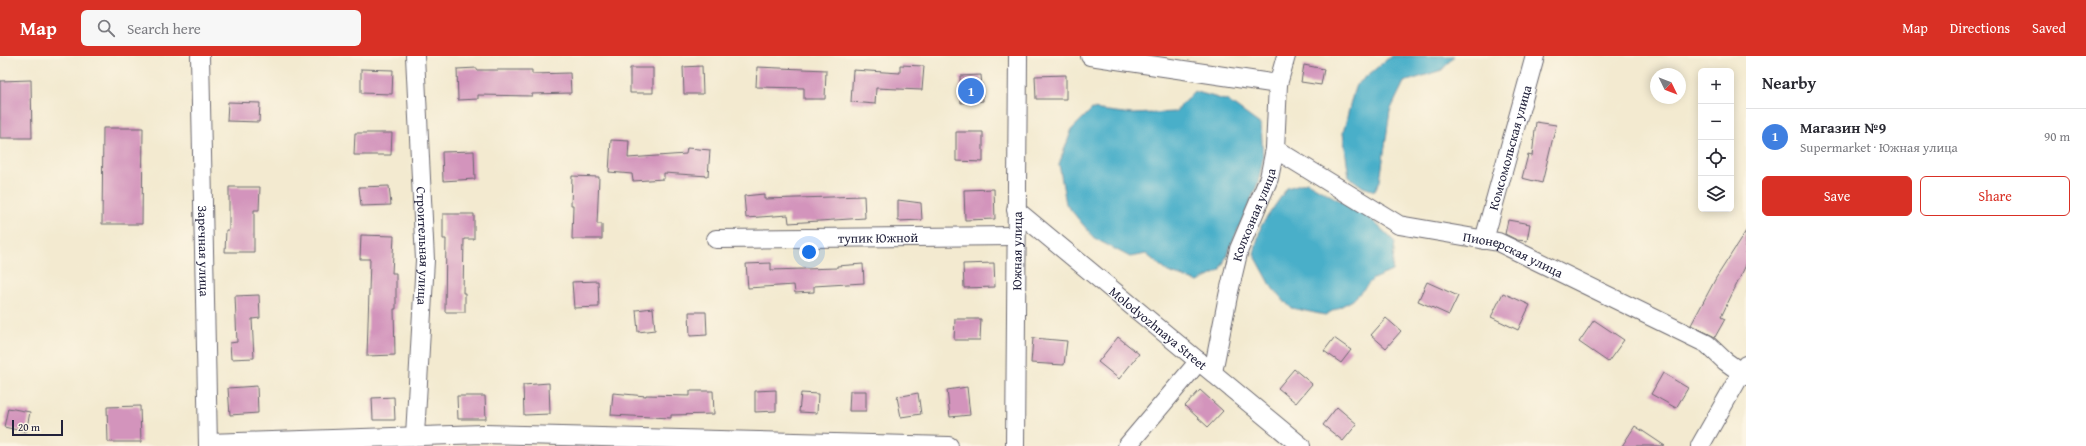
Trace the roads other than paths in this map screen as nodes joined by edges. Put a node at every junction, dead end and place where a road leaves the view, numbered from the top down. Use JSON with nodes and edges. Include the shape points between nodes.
{"nodes":[{"id":1,"x":200,"y":56,"type":"edge"},
{"id":2,"x":415,"y":56,"type":"edge"},
{"id":3,"x":1018,"y":56,"type":"edge"},
{"id":4,"x":1090,"y":56,"type":"edge"},
{"id":5,"x":1286,"y":56,"type":"edge"},
{"id":6,"x":1535,"y":56,"type":"edge"},
{"id":7,"x":1278,"y":84,"type":"junction"},
{"id":8,"x":1275,"y":149,"type":"junction"},
{"id":9,"x":1016,"y":210,"type":"junction"},
{"id":10,"x":1016,"y":236,"type":"junction"},
{"id":11,"x":716,"y":239,"type":"dead end"},
{"id":12,"x":1484,"y":240,"type":"junction"},
{"id":13,"x":1199,"y":361,"type":"junction"},
{"id":14,"x":1745,"y":371,"type":"edge"},
{"id":15,"x":1213,"y":372,"type":"junction"},
{"id":16,"x":415,"y":435,"type":"junction"},
{"id":17,"x":208,"y":444,"type":"edge"},
{"id":18,"x":949,"y":446,"type":"edge"},
{"id":19,"x":1015,"y":446,"type":"edge"},
{"id":20,"x":1127,"y":446,"type":"edge"},
{"id":21,"x":1301,"y":446,"type":"edge"},
{"id":22,"x":1700,"y":446,"type":"edge"}],
"edges":[{"from":1,"to":17,"type":"street","name":"Заречная улица"},
{"from":2,"to":16,"type":"street","name":"Строительная улица","via":[[425,260]]},
{"from":3,"to":9,"type":"street","name":"Южная улица"},
{"from":4,"to":7,"type":"street"},
{"from":5,"to":7,"type":"street","name":"Колхозная улица"},
{"from":6,"to":12,"type":"street","name":"Комсомольская улица"},
{"from":7,"to":8,"type":"street","name":"Колхозная улица"},
{"from":8,"to":12,"type":"street","name":"Пионерская улица","via":[[1399,225]]},
{"from":8,"to":15,"type":"street","name":"Колхозная улица","via":[[1268,178],[1239,249]]},
{"from":9,"to":10,"type":"street","name":"Южная улица"},
{"from":9,"to":13,"type":"street","name":"Molodyozhnaya Street"},
{"from":10,"to":11,"type":"street","name":"тупик Южной"},
{"from":10,"to":19,"type":"street","name":"Южная улица"},
{"from":12,"to":14,"type":"street","name":"Пионерская улица","via":[[1498,242],[1707,344],[1725,361]]},
{"from":13,"to":15,"type":"street","name":"Molodyozhnaya Street"},
{"from":13,"to":20,"type":"street"},
{"from":14,"to":22,"type":"street"},
{"from":15,"to":21,"type":"street","name":"Molodyozhnaya Street"},
{"from":16,"to":17,"type":"street"},
{"from":16,"to":18,"type":"street","via":[[483,434]]}]}
